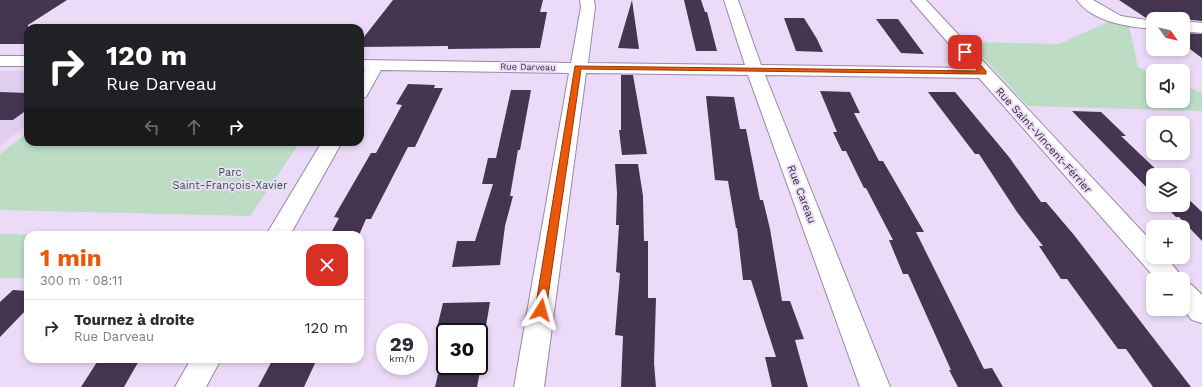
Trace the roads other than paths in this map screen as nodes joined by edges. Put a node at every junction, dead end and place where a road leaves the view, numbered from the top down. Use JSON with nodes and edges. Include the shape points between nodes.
{"nodes":[{"id":1,"x":587,"y":0,"type":"edge"},
{"id":2,"x":731,"y":0,"type":"edge"},
{"id":3,"x":918,"y":0,"type":"edge"},
{"id":4,"x":1084,"y":0,"type":"edge"},
{"id":5,"x":1146,"y":24,"type":"edge"},
{"id":6,"x":1190,"y":27,"type":"edge"},
{"id":7,"x":1202,"y":28,"type":"edge"},
{"id":8,"x":0,"y":60,"type":"edge"},
{"id":9,"x":24,"y":61,"type":"edge"},
{"id":10,"x":368,"y":65,"type":"edge"},
{"id":11,"x":577,"y":67,"type":"junction"},
{"id":12,"x":755,"y":71,"type":"junction"},
{"id":13,"x":984,"y":73,"type":"junction"},
{"id":14,"x":364,"y":79,"type":"edge"},
{"id":15,"x":330,"y":146,"type":"edge"},
{"id":16,"x":280,"y":231,"type":"edge"},
{"id":17,"x":1165,"y":272,"type":"edge"},
{"id":18,"x":1190,"y":300,"type":"edge"},
{"id":19,"x":1202,"y":313,"type":"edge"},
{"id":20,"x":205,"y":363,"type":"edge"},
{"id":21,"x":190,"y":387,"type":"edge"},
{"id":22,"x":529,"y":387,"type":"edge"},
{"id":23,"x":875,"y":387,"type":"edge"}],
"edges":[{"from":1,"to":11,"type":"street","via":[[588,7]]},
{"from":2,"to":12,"type":"street","name":"Rue Careau"},
{"from":3,"to":13,"type":"street","name":"Rue Saint-Vincent-Férrier"},
{"from":4,"to":5,"type":"street","via":[[1107,16],[1123,22]]},
{"from":6,"to":7,"type":"street"},
{"from":8,"to":9,"type":"street"},
{"from":10,"to":11,"type":"street","name":"Rue Darveau"},
{"from":10,"to":14,"type":"street"},
{"from":11,"to":12,"type":"street","name":"Rue Darveau"},
{"from":11,"to":22,"type":"street"},
{"from":12,"to":13,"type":"street","name":"Rue Darveau"},
{"from":12,"to":23,"type":"street","name":"Rue Careau"},
{"from":13,"to":17,"type":"street","name":"Rue Saint-Vincent-Férrier"},
{"from":15,"to":16,"type":"street"},
{"from":18,"to":19,"type":"street"},
{"from":20,"to":21,"type":"street"}]}
